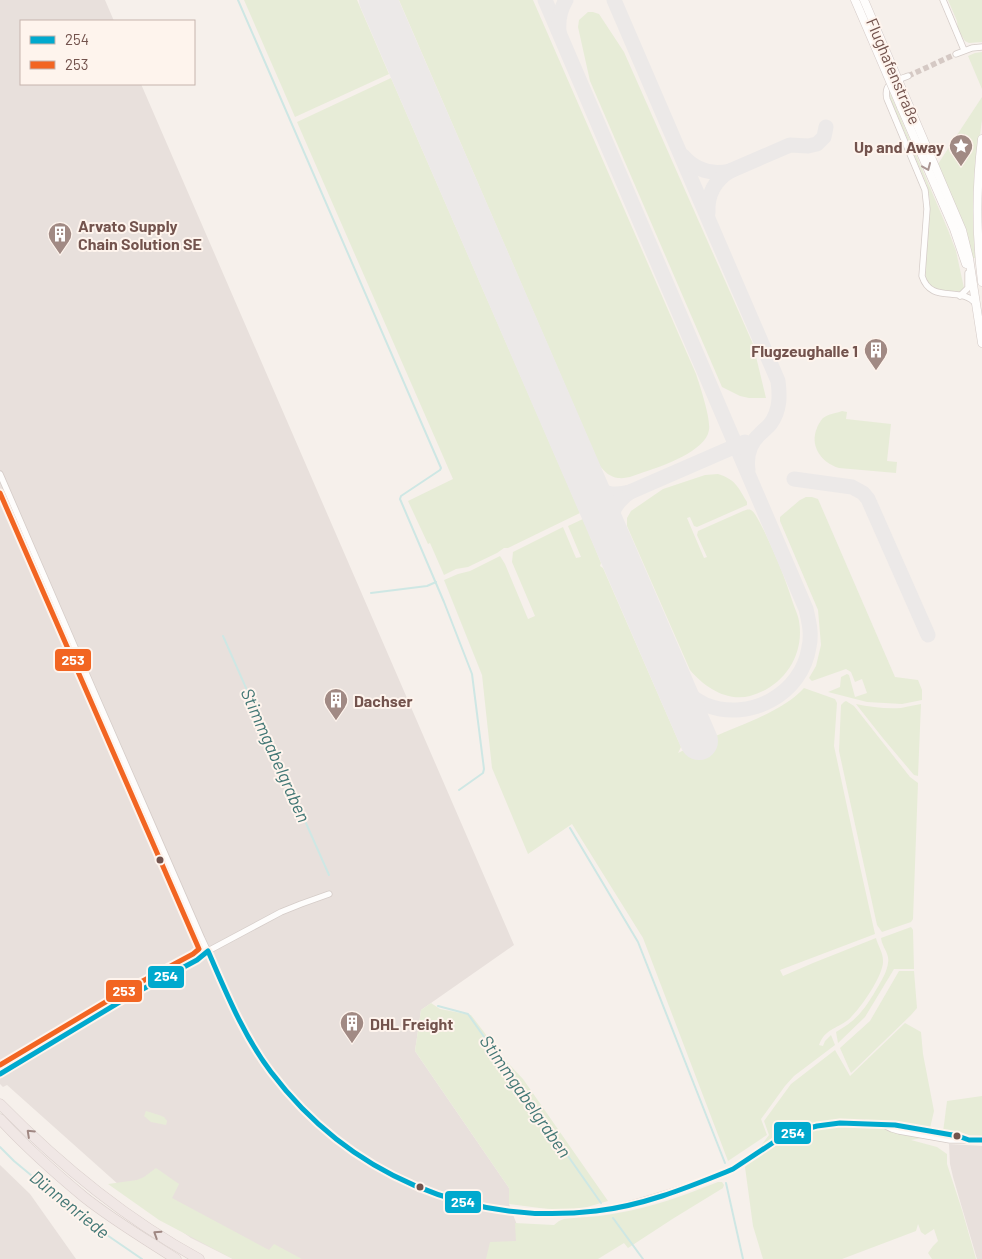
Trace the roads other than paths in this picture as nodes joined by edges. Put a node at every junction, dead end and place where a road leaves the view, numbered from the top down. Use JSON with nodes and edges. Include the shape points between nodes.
{"nodes":[{"id":1,"x":855,"y":0,"type":"edge"},
{"id":2,"x":864,"y":0,"type":"edge"},
{"id":3,"x":942,"y":0,"type":"edge"},
{"id":4,"x":982,"y":47,"type":"edge"},
{"id":5,"x":964,"y":50,"type":"junction"},
{"id":6,"x":956,"y":54,"type":"tunnel mouth"},
{"id":7,"x":908,"y":76,"type":"tunnel mouth"},
{"id":8,"x":898,"y":80,"type":"junction"},
{"id":9,"x":982,"y":139,"type":"edge"},
{"id":10,"x":981,"y":160,"type":"edge"},
{"id":11,"x":968,"y":273,"type":"junction"},
{"id":12,"x":982,"y":282,"type":"edge"},
{"id":13,"x":974,"y":288,"type":"junction"},
{"id":14,"x":960,"y":296,"type":"junction"},
{"id":15,"x":976,"y":304,"type":"junction"},
{"id":16,"x":982,"y":343,"type":"edge"},
{"id":17,"x":0,"y":474,"type":"edge"},
{"id":18,"x":329,"y":894,"type":"dead end"},
{"id":19,"x":208,"y":951,"type":"junction"},
{"id":20,"x":0,"y":1074,"type":"edge"},
{"id":21,"x":0,"y":1104,"type":"edge"},
{"id":22,"x":0,"y":1119,"type":"edge"},
{"id":23,"x":982,"y":1140,"type":"edge"},
{"id":24,"x":176,"y":1259,"type":"edge"},
{"id":25,"x":199,"y":1259,"type":"edge"}],
"edges":[{"from":1,"to":11,"type":"main road","name":"Flughafenstraße","one_way":true,"bridge":true,"via":[[942,200]]},
{"from":2,"to":8,"type":"main road","name":"Flughafenstraße"},
{"from":3,"to":5,"type":"street"},
{"from":4,"to":5,"type":"street"},
{"from":5,"to":6,"type":"street"},
{"from":7,"to":8,"type":"street"},
{"from":8,"to":13,"type":"main road","name":"Flughafenstraße","via":[[960,223]]},
{"from":8,"to":14,"type":"street","via":[[887,87],[885,93],[925,190],[927,206],[922,276],[934,292]]},
{"from":9,"to":10,"type":"main road"},
{"from":10,"to":12,"type":"main road","via":[[977,218]]},
{"from":11,"to":13,"type":"main road","name":"Flughafenstraße"},
{"from":11,"to":14,"type":"street","via":[[968,288]]},
{"from":13,"to":15,"type":"main road","name":"Flughafenstraße"},
{"from":14,"to":15,"type":"street"},
{"from":15,"to":16,"type":"main road","name":"Flughafenstraße"},
{"from":17,"to":19,"type":"street"},
{"from":18,"to":19,"type":"street","via":[[281,912]]},
{"from":19,"to":20,"type":"street"},
{"from":19,"to":23,"type":"street","via":[[250,1039],[272,1073],[304,1110],[340,1142],[380,1169],[413,1186],[465,1204],[538,1214],[610,1209],[726,1172],[795,1132],[828,1124],[886,1125],[935,1138]]},
{"from":25,"to":21,"type":"highway","one_way":true,"via":[[159,1236],[92,1188]]},
{"from":22,"to":24,"type":"highway","via":[[85,1197]]}]}
